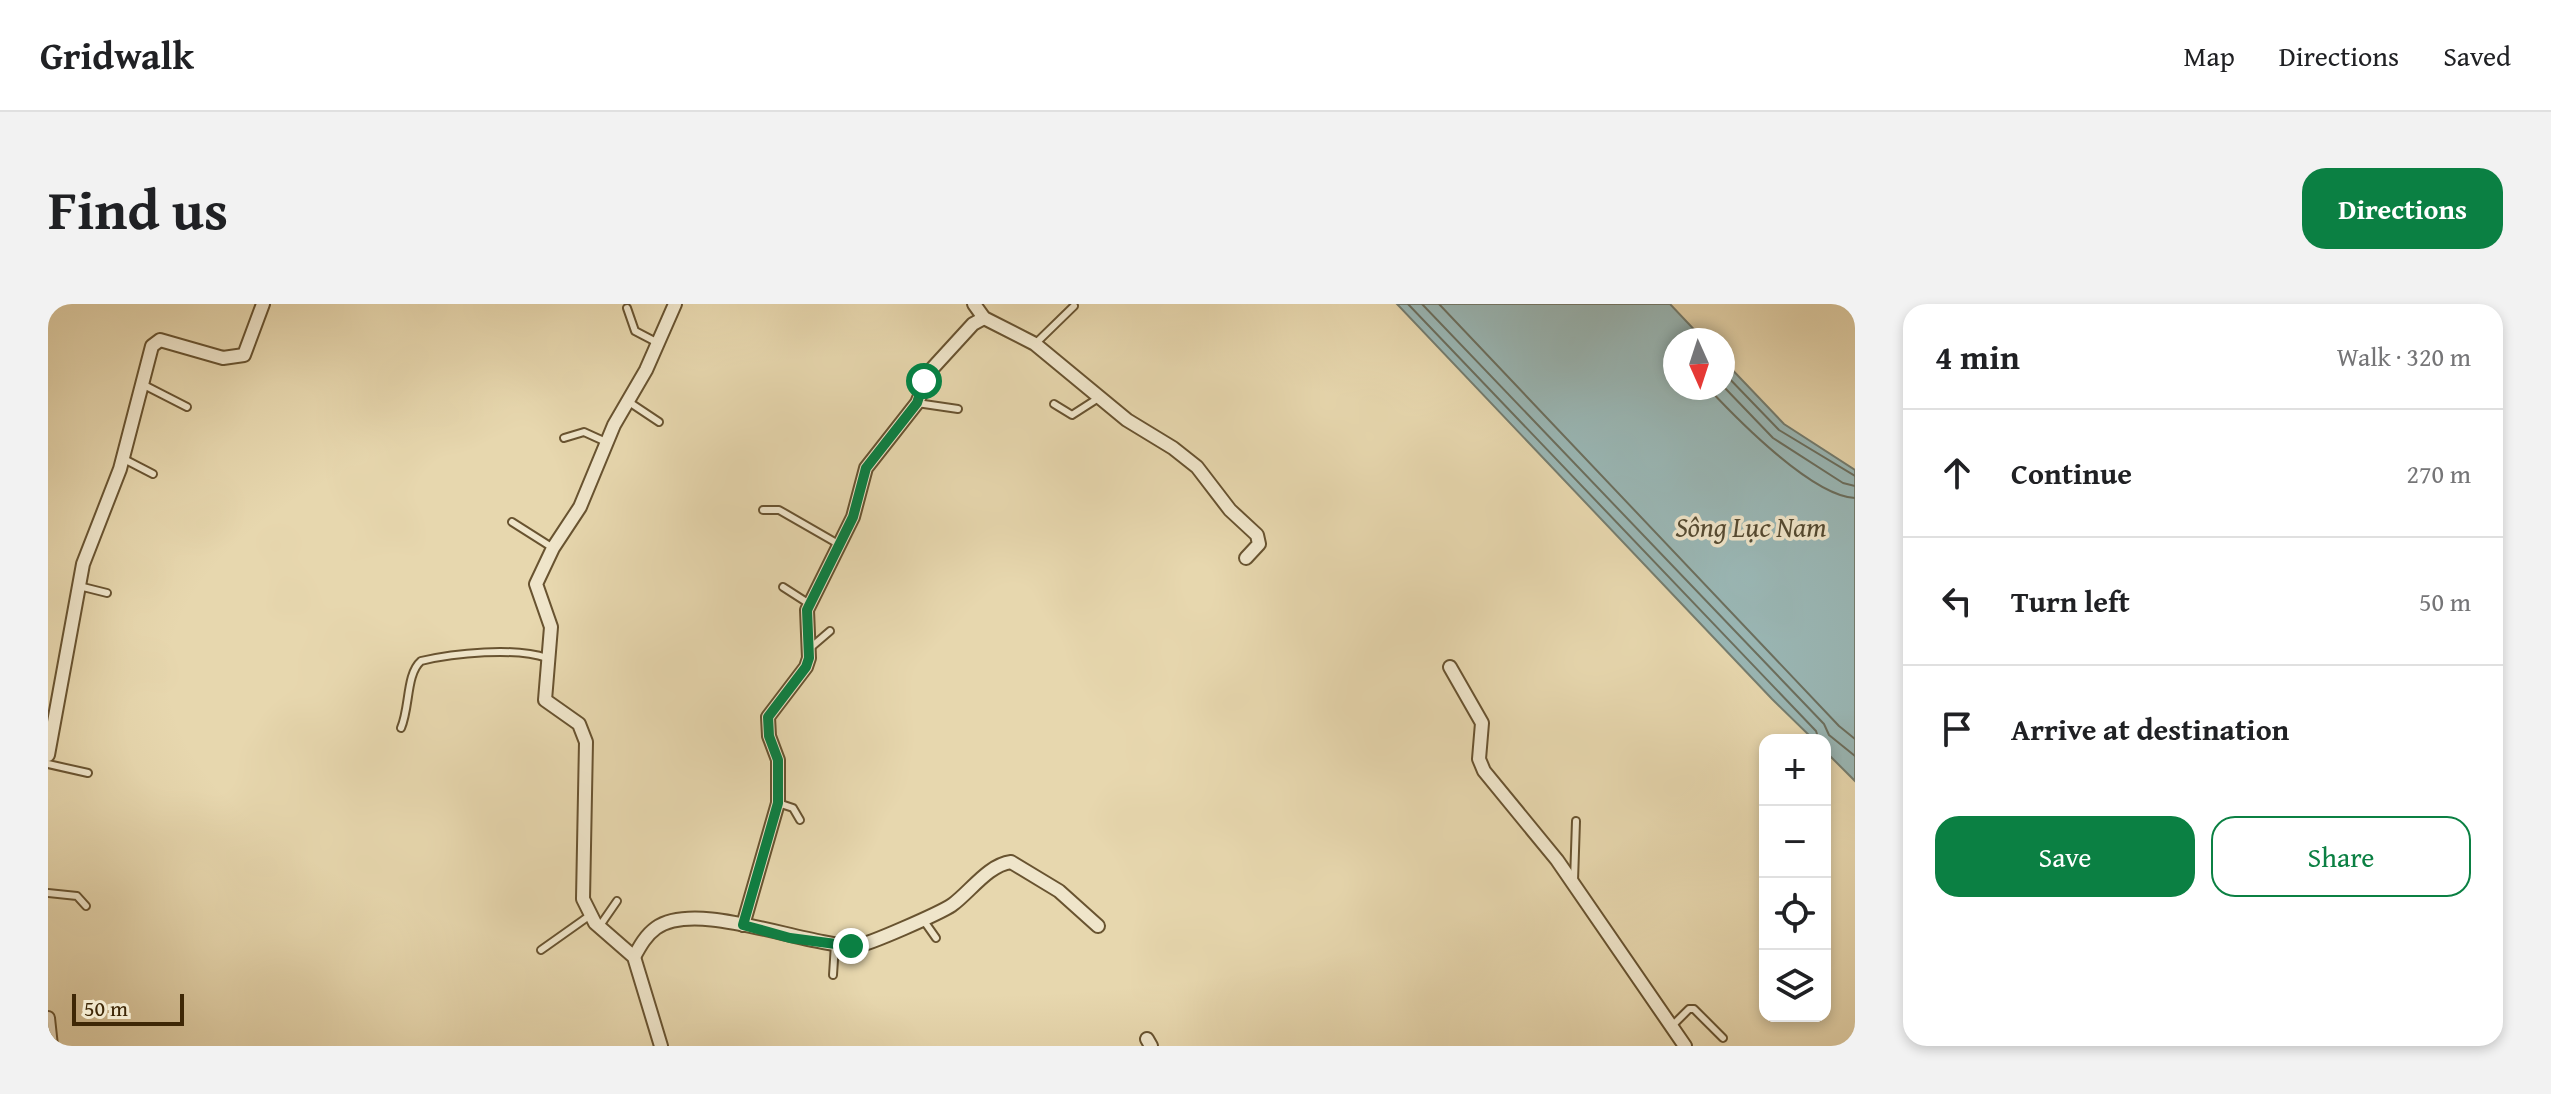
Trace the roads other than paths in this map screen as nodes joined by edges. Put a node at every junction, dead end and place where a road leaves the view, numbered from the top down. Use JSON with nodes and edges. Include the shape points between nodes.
{"nodes":[{"id":1,"x":263,"y":304,"type":"edge"},
{"id":2,"x":675,"y":304,"type":"edge"},
{"id":3,"x":1074,"y":306,"type":"dead end"},
{"id":4,"x":627,"y":308,"type":"dead end"},
{"id":5,"x":979,"y":309,"type":"edge"},
{"id":6,"x":658,"y":343,"type":"junction"},
{"id":7,"x":1035,"y":344,"type":"junction"},
{"id":8,"x":142,"y":384,"type":"junction"},
{"id":9,"x":1100,"y":397,"type":"junction"},
{"id":10,"x":629,"y":402,"type":"junction"},
{"id":11,"x":917,"y":403,"type":"junction"},
{"id":12,"x":1054,"y":404,"type":"dead end"},
{"id":13,"x":187,"y":407,"type":"dead end"},
{"id":14,"x":958,"y":409,"type":"dead end"},
{"id":15,"x":659,"y":422,"type":"dead end"},
{"id":16,"x":564,"y":438,"type":"dead end"},
{"id":17,"x":606,"y":442,"type":"junction"},
{"id":18,"x":123,"y":458,"type":"junction"},
{"id":19,"x":153,"y":474,"type":"dead end"},
{"id":20,"x":763,"y":510,"type":"dead end"},
{"id":21,"x":512,"y":522,"type":"dead end"},
{"id":22,"x":840,"y":545,"type":"junction"},
{"id":23,"x":553,"y":548,"type":"junction"},
{"id":24,"x":1246,"y":558,"type":"dead end"},
{"id":25,"x":78,"y":586,"type":"junction"},
{"id":26,"x":783,"y":587,"type":"dead end"},
{"id":27,"x":107,"y":593,"type":"dead end"},
{"id":28,"x":811,"y":605,"type":"junction"},
{"id":29,"x":830,"y":631,"type":"dead end"},
{"id":30,"x":809,"y":649,"type":"junction"},
{"id":31,"x":547,"y":658,"type":"junction"},
{"id":32,"x":1450,"y":667,"type":"dead end"},
{"id":33,"x":401,"y":728,"type":"dead end"},
{"id":34,"x":48,"y":755,"type":"edge"},
{"id":35,"x":48,"y":764,"type":"edge"},
{"id":36,"x":88,"y":773,"type":"dead end"},
{"id":37,"x":778,"y":803,"type":"junction"},
{"id":38,"x":800,"y":820,"type":"dead end"},
{"id":39,"x":1576,"y":821,"type":"dead end"},
{"id":40,"x":1574,"y":884,"type":"junction"},
{"id":41,"x":48,"y":893,"type":"edge"},
{"id":42,"x":617,"y":901,"type":"dead end"},
{"id":43,"x":86,"y":906,"type":"dead end"},
{"id":44,"x":589,"y":916,"type":"junction"},
{"id":45,"x":922,"y":918,"type":"junction"},
{"id":46,"x":743,"y":925,"type":"junction"},
{"id":47,"x":1098,"y":926,"type":"dead end"},
{"id":48,"x":599,"y":927,"type":"junction"},
{"id":49,"x":936,"y":938,"type":"dead end"},
{"id":50,"x":835,"y":944,"type":"junction"},
{"id":51,"x":541,"y":950,"type":"dead end"},
{"id":52,"x":634,"y":957,"type":"junction"},
{"id":53,"x":833,"y":975,"type":"dead end"},
{"id":54,"x":48,"y":1018,"type":"edge"},
{"id":55,"x":1672,"y":1026,"type":"junction"},
{"id":56,"x":1723,"y":1038,"type":"dead end"},
{"id":57,"x":51,"y":1046,"type":"edge"},
{"id":58,"x":661,"y":1046,"type":"edge"},
{"id":59,"x":1685,"y":1046,"type":"edge"}],
"edges":[{"from":1,"to":8,"type":"street","via":[[244,355],[223,358],[160,340],[152,346]]},
{"from":2,"to":6,"type":"street"},
{"from":3,"to":7,"type":"lane"},
{"from":4,"to":6,"type":"lane","via":[[635,331]]},
{"from":5,"to":7,"type":"street"},
{"from":5,"to":11,"type":"street","via":[[973,324],[930,371]]},
{"from":6,"to":10,"type":"street"},
{"from":7,"to":9,"type":"street"},
{"from":8,"to":13,"type":"lane"},
{"from":8,"to":18,"type":"street"},
{"from":9,"to":12,"type":"lane","via":[[1072,415]]},
{"from":9,"to":24,"type":"street","via":[[1197,467],[1257,535],[1259,544]]},
{"from":10,"to":15,"type":"lane"},
{"from":10,"to":17,"type":"street"},
{"from":11,"to":14,"type":"lane"},
{"from":11,"to":22,"type":"street","via":[[866,468]]},
{"from":16,"to":17,"type":"lane","via":[[584,432]]},
{"from":17,"to":23,"type":"street","via":[[580,507]]},
{"from":18,"to":19,"type":"lane"},
{"from":18,"to":25,"type":"street"},
{"from":20,"to":22,"type":"lane","via":[[779,510]]},
{"from":21,"to":23,"type":"lane"},
{"from":22,"to":28,"type":"street"},
{"from":23,"to":31,"type":"street","via":[[536,584],[551,627]]},
{"from":25,"to":27,"type":"lane"},
{"from":25,"to":34,"type":"street"},
{"from":26,"to":28,"type":"lane"},
{"from":28,"to":30,"type":"street","via":[[805,619]]},
{"from":29,"to":30,"type":"lane"},
{"from":30,"to":37,"type":"street","via":[[803,675],[768,717],[778,760]]},
{"from":31,"to":33,"type":"lane","via":[[527,652],[421,661],[412,672]]},
{"from":31,"to":44,"type":"street","via":[[545,700],[579,724],[586,742],[582,887]]},
{"from":32,"to":40,"type":"street","via":[[1482,723],[1479,759],[1484,771]]},
{"from":35,"to":36,"type":"lane"},
{"from":37,"to":38,"type":"lane","via":[[793,808]]},
{"from":37,"to":46,"type":"street"},
{"from":39,"to":40,"type":"lane"},
{"from":40,"to":55,"type":"street"},
{"from":41,"to":43,"type":"lane","via":[[77,896]]},
{"from":42,"to":48,"type":"lane"},
{"from":44,"to":48,"type":"street"},
{"from":44,"to":51,"type":"lane"},
{"from":45,"to":47,"type":"street","via":[[952,904],[998,866],[1011,862],[1059,891]]},
{"from":45,"to":49,"type":"lane"},
{"from":45,"to":50,"type":"street","via":[[862,945]]},
{"from":46,"to":50,"type":"street"},
{"from":46,"to":52,"type":"street","via":[[673,921],[655,929]]},
{"from":48,"to":52,"type":"street"},
{"from":50,"to":53,"type":"lane"},
{"from":52,"to":58,"type":"street"},
{"from":54,"to":57,"type":"street"},
{"from":55,"to":56,"type":"lane","via":[[1694,1009]]},
{"from":55,"to":59,"type":"street"}]}
